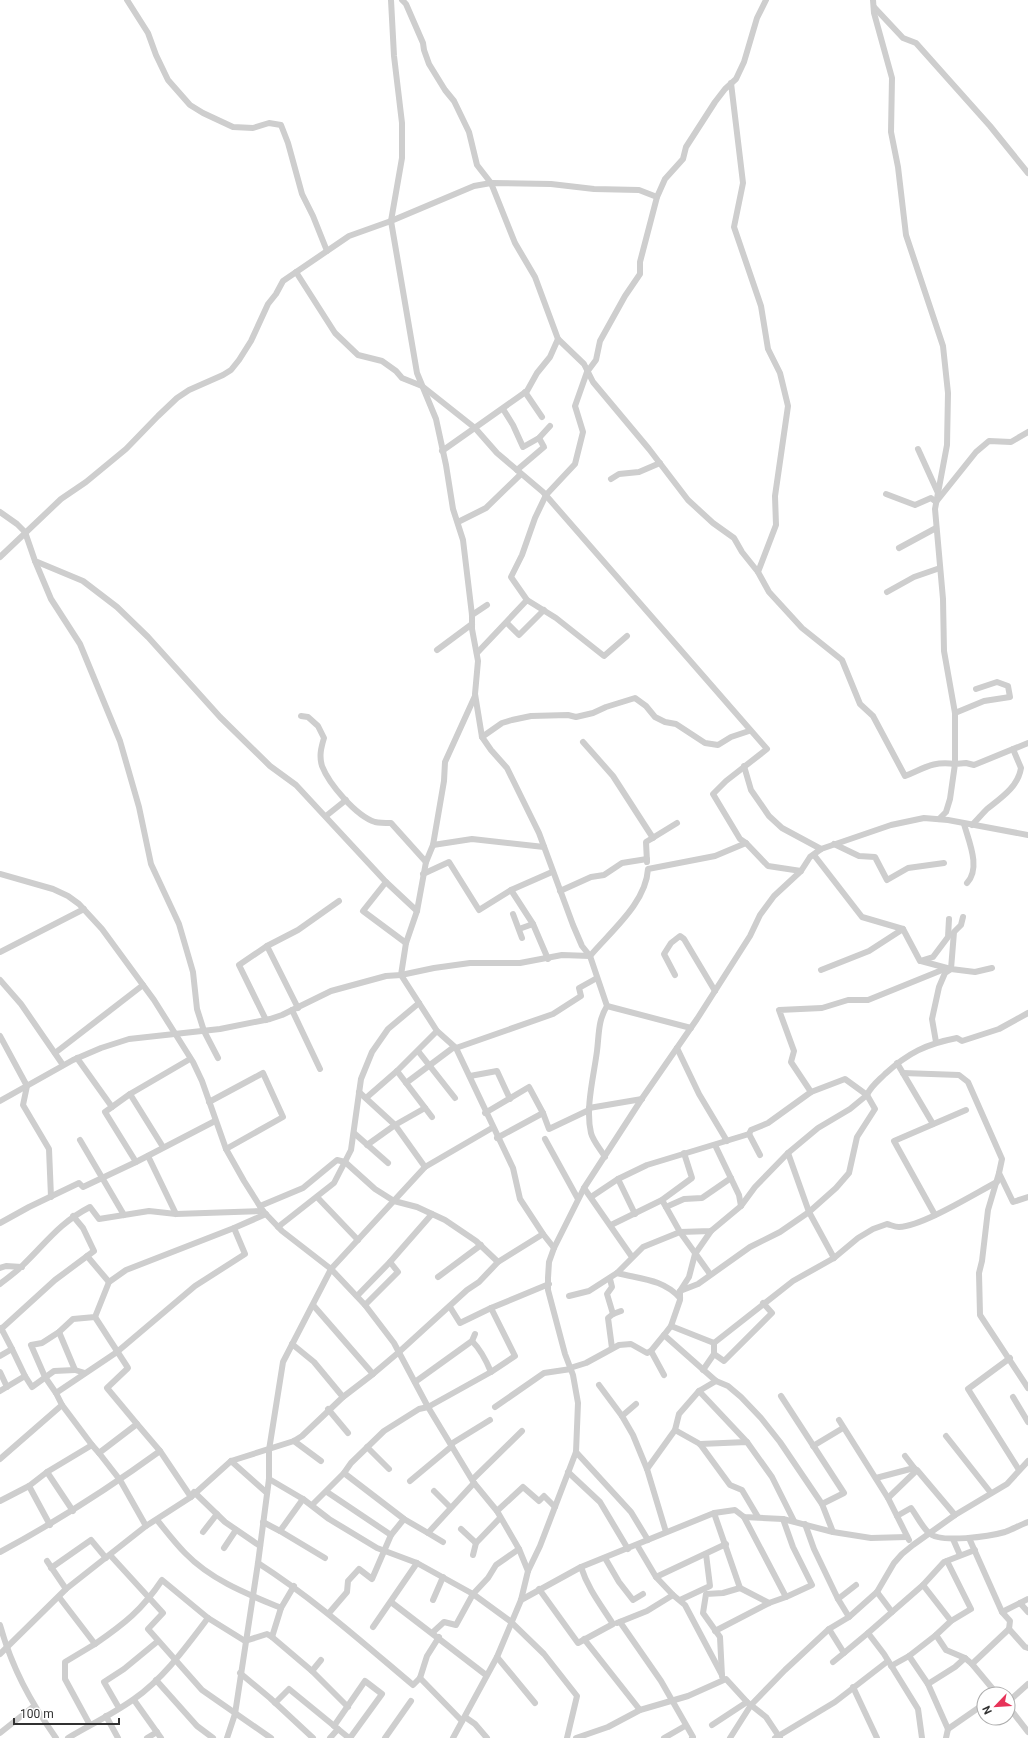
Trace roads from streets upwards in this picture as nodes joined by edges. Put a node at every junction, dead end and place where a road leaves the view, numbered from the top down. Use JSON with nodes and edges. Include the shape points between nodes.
{"nodes":[{"id":1,"x":127,"y":0,"type":"edge"},
{"id":2,"x":391,"y":0,"type":"edge"},
{"id":3,"x":402,"y":0,"type":"edge"},
{"id":4,"x":766,"y":0,"type":"edge"},
{"id":5,"x":873,"y":0,"type":"edge"},
{"id":6,"x":874,"y":7,"type":"junction"},
{"id":7,"x":731,"y":83,"type":"junction"},
{"id":8,"x":1028,"y":173,"type":"edge"},
{"id":9,"x":491,"y":183,"type":"junction"},
{"id":10,"x":657,"y":197,"type":"junction"},
{"id":11,"x":391,"y":221,"type":"junction"},
{"id":12,"x":327,"y":251,"type":"junction"},
{"id":13,"x":296,"y":272,"type":"junction"},
{"id":14,"x":558,"y":339,"type":"junction"},
{"id":15,"x":587,"y":372,"type":"junction"},
{"id":16,"x":422,"y":386,"type":"junction"},
{"id":17,"x":526,"y":392,"type":"junction"},
{"id":18,"x":503,"y":409,"type":"junction"},
{"id":19,"x":542,"y":417,"type":"dead end"},
{"id":20,"x":550,"y":426,"type":"dead end"},
{"id":21,"x":475,"y":428,"type":"junction"},
{"id":22,"x":1028,"y":432,"type":"edge"},
{"id":23,"x":539,"y":438,"type":"junction"},
{"id":24,"x":918,"y":449,"type":"dead end"},
{"id":25,"x":442,"y":451,"type":"junction"},
{"id":26,"x":660,"y":463,"type":"junction"},
{"id":27,"x":519,"y":472,"type":"junction"},
{"id":28,"x":611,"y":479,"type":"dead end"},
{"id":29,"x":938,"y":493,"type":"junction"},
{"id":30,"x":886,"y":494,"type":"dead end"},
{"id":31,"x":546,"y":495,"type":"junction"},
{"id":32,"x":936,"y":502,"type":"junction"},
{"id":33,"x":0,"y":512,"type":"edge"},
{"id":34,"x":458,"y":522,"type":"junction"},
{"id":35,"x":936,"y":528,"type":"junction"},
{"id":36,"x":25,"y":532,"type":"junction"},
{"id":37,"x":899,"y":548,"type":"dead end"},
{"id":38,"x":0,"y":557,"type":"edge"},
{"id":39,"x":35,"y":561,"type":"junction"},
{"id":40,"x":940,"y":568,"type":"junction"},
{"id":41,"x":758,"y":572,"type":"junction"},
{"id":42,"x":887,"y":592,"type":"dead end"},
{"id":43,"x":527,"y":600,"type":"junction"},
{"id":44,"x":488,"y":605,"type":"dead end"},
{"id":45,"x":544,"y":610,"type":"junction"},
{"id":46,"x":472,"y":615,"type":"junction"},
{"id":47,"x":507,"y":623,"type":"junction"},
{"id":48,"x":472,"y":624,"type":"junction"},
{"id":49,"x":626,"y":636,"type":"dead end"},
{"id":50,"x":437,"y":650,"type":"dead end"},
{"id":51,"x":477,"y":653,"type":"junction"},
{"id":52,"x":976,"y":689,"type":"dead end"},
{"id":53,"x":475,"y":696,"type":"junction"},
{"id":54,"x":955,"y":713,"type":"junction"},
{"id":55,"x":301,"y":716,"type":"dead end"},
{"id":56,"x":749,"y":731,"type":"junction"},
{"id":57,"x":482,"y":737,"type":"junction"},
{"id":58,"x":583,"y":742,"type":"dead end"},
{"id":59,"x":1028,"y":743,"type":"edge"},
{"id":60,"x":1013,"y":748,"type":"junction"},
{"id":61,"x":955,"y":764,"type":"junction"},
{"id":62,"x":744,"y":766,"type":"junction"},
{"id":63,"x":346,"y":800,"type":"junction"},
{"id":64,"x":326,"y":816,"type":"junction"},
{"id":65,"x":939,"y":819,"type":"junction"},
{"id":66,"x":676,"y":823,"type":"dead end"},
{"id":67,"x":964,"y":824,"type":"junction"},
{"id":68,"x":972,"y":826,"type":"junction"},
{"id":69,"x":1028,"y":835,"type":"edge"},
{"id":70,"x":653,"y":838,"type":"junction"},
{"id":71,"x":746,"y":843,"type":"junction"},
{"id":72,"x":433,"y":844,"type":"junction"},
{"id":73,"x":834,"y":844,"type":"junction"},
{"id":74,"x":544,"y":846,"type":"junction"},
{"id":75,"x":821,"y":849,"type":"junction"},
{"id":76,"x":814,"y":854,"type":"junction"},
{"id":77,"x":647,"y":859,"type":"junction"},
{"id":78,"x":426,"y":862,"type":"junction"},
{"id":79,"x":944,"y":863,"type":"dead end"},
{"id":80,"x":648,"y":869,"type":"junction"},
{"id":81,"x":802,"y":871,"type":"junction"},
{"id":82,"x":552,"y":872,"type":"junction"},
{"id":83,"x":0,"y":874,"type":"edge"},
{"id":84,"x":423,"y":874,"type":"junction"},
{"id":85,"x":386,"y":882,"type":"junction"},
{"id":86,"x":967,"y":883,"type":"dead end"},
{"id":87,"x":511,"y":890,"type":"junction"},
{"id":88,"x":560,"y":890,"type":"junction"},
{"id":89,"x":338,"y":901,"type":"dead end"},
{"id":90,"x":84,"y":909,"type":"junction"},
{"id":91,"x":416,"y":911,"type":"junction"},
{"id":92,"x":513,"y":914,"type":"dead end"},
{"id":93,"x":963,"y":917,"type":"dead end"},
{"id":94,"x":948,"y":919,"type":"dead end"},
{"id":95,"x":533,"y":924,"type":"junction"},
{"id":96,"x":903,"y":929,"type":"junction"},
{"id":97,"x":519,"y":930,"type":"junction"},
{"id":98,"x":954,"y":932,"type":"junction"},
{"id":99,"x":948,"y":937,"type":"junction"},
{"id":100,"x":522,"y":938,"type":"dead end"},
{"id":101,"x":406,"y":943,"type":"junction"},
{"id":102,"x":267,"y":946,"type":"junction"},
{"id":103,"x":0,"y":952,"type":"edge"},
{"id":104,"x":590,"y":956,"type":"junction"},
{"id":105,"x":548,"y":959,"type":"junction"},
{"id":106,"x":920,"y":961,"type":"junction"},
{"id":107,"x":949,"y":968,"type":"junction"},
{"id":108,"x":992,"y":968,"type":"dead end"},
{"id":109,"x":821,"y":970,"type":"dead end"},
{"id":110,"x":401,"y":975,"type":"junction"},
{"id":111,"x":675,"y":976,"type":"dead end"},
{"id":112,"x":597,"y":978,"type":"junction"},
{"id":113,"x":0,"y":980,"type":"edge"},
{"id":114,"x":143,"y":985,"type":"junction"},
{"id":115,"x":715,"y":991,"type":"junction"},
{"id":116,"x":418,"y":1003,"type":"junction"},
{"id":117,"x":607,"y":1006,"type":"junction"},
{"id":118,"x":295,"y":1009,"type":"junction"},
{"id":119,"x":1028,"y":1013,"type":"edge"},
{"id":120,"x":266,"y":1020,"type":"junction"},
{"id":121,"x":691,"y":1028,"type":"junction"},
{"id":122,"x":204,"y":1031,"type":"junction"},
{"id":123,"x":437,"y":1031,"type":"junction"},
{"id":124,"x":174,"y":1033,"type":"junction"},
{"id":125,"x":0,"y":1036,"type":"edge"},
{"id":126,"x":936,"y":1042,"type":"junction"},
{"id":127,"x":455,"y":1048,"type":"junction"},
{"id":128,"x":677,"y":1048,"type":"junction"},
{"id":129,"x":418,"y":1051,"type":"junction"},
{"id":130,"x":55,"y":1053,"type":"junction"},
{"id":131,"x":77,"y":1058,"type":"junction"},
{"id":132,"x":218,"y":1058,"type":"dead end"},
{"id":133,"x":190,"y":1059,"type":"junction"},
{"id":134,"x":897,"y":1063,"type":"junction"},
{"id":135,"x":63,"y":1065,"type":"junction"},
{"id":136,"x":430,"y":1065,"type":"junction"},
{"id":137,"x":320,"y":1069,"type":"dead end"},
{"id":138,"x":397,"y":1071,"type":"junction"},
{"id":139,"x":903,"y":1073,"type":"junction"},
{"id":140,"x":470,"y":1076,"type":"junction"},
{"id":141,"x":406,"y":1083,"type":"junction"},
{"id":142,"x":28,"y":1086,"type":"junction"},
{"id":143,"x":359,"y":1092,"type":"junction"},
{"id":144,"x":811,"y":1092,"type":"junction"},
{"id":145,"x":130,"y":1094,"type":"junction"},
{"id":146,"x":867,"y":1095,"type":"junction"},
{"id":147,"x":366,"y":1098,"type":"junction"},
{"id":148,"x":455,"y":1098,"type":"dead end"},
{"id":149,"x":510,"y":1098,"type":"junction"},
{"id":150,"x":642,"y":1099,"type":"junction"},
{"id":151,"x":0,"y":1101,"type":"edge"},
{"id":152,"x":209,"y":1102,"type":"junction"},
{"id":153,"x":112,"y":1107,"type":"junction"},
{"id":154,"x":425,"y":1108,"type":"junction"},
{"id":155,"x":589,"y":1109,"type":"junction"},
{"id":156,"x":966,"y":1110,"type":"dead end"},
{"id":157,"x":486,"y":1113,"type":"junction"},
{"id":158,"x":543,"y":1113,"type":"junction"},
{"id":159,"x":432,"y":1118,"type":"dead end"},
{"id":160,"x":215,"y":1121,"type":"junction"},
{"id":161,"x":933,"y":1124,"type":"junction"},
{"id":162,"x":395,"y":1125,"type":"junction"},
{"id":163,"x":492,"y":1128,"type":"junction"},
{"id":164,"x":354,"y":1133,"type":"junction"},
{"id":165,"x":748,"y":1134,"type":"junction"},
{"id":166,"x":498,"y":1138,"type":"junction"},
{"id":167,"x":545,"y":1139,"type":"dead end"},
{"id":168,"x":80,"y":1140,"type":"dead end"},
{"id":169,"x":727,"y":1141,"type":"junction"},
{"id":170,"x":367,"y":1145,"type":"junction"},
{"id":171,"x":715,"y":1145,"type":"junction"},
{"id":172,"x":163,"y":1147,"type":"junction"},
{"id":173,"x":226,"y":1149,"type":"junction"},
{"id":174,"x":684,"y":1153,"type":"junction"},
{"id":175,"x":788,"y":1153,"type":"junction"},
{"id":176,"x":760,"y":1155,"type":"dead end"},
{"id":177,"x":148,"y":1156,"type":"junction"},
{"id":178,"x":605,"y":1157,"type":"junction"},
{"id":179,"x":136,"y":1162,"type":"junction"},
{"id":180,"x":345,"y":1162,"type":"junction"},
{"id":181,"x":388,"y":1163,"type":"dead end"},
{"id":182,"x":425,"y":1167,"type":"junction"},
{"id":183,"x":999,"y":1173,"type":"junction"},
{"id":184,"x":101,"y":1177,"type":"junction"},
{"id":185,"x":731,"y":1178,"type":"junction"},
{"id":186,"x":618,"y":1179,"type":"junction"},
{"id":187,"x":996,"y":1182,"type":"junction"},
{"id":188,"x":584,"y":1188,"type":"junction"},
{"id":189,"x":591,"y":1196,"type":"junction"},
{"id":190,"x":51,"y":1197,"type":"junction"},
{"id":191,"x":317,"y":1197,"type":"junction"},
{"id":192,"x":1028,"y":1197,"type":"edge"},
{"id":193,"x":578,"y":1199,"type":"junction"},
{"id":194,"x":662,"y":1200,"type":"junction"},
{"id":195,"x":394,"y":1201,"type":"junction"},
{"id":196,"x":741,"y":1206,"type":"junction"},
{"id":197,"x":666,"y":1207,"type":"junction"},
{"id":198,"x":263,"y":1210,"type":"junction"},
{"id":199,"x":809,"y":1212,"type":"junction"},
{"id":200,"x":176,"y":1214,"type":"junction"},
{"id":201,"x":432,"y":1214,"type":"junction"},
{"id":202,"x":635,"y":1214,"type":"junction"},
{"id":203,"x":124,"y":1215,"type":"junction"},
{"id":204,"x":935,"y":1215,"type":"junction"},
{"id":205,"x":73,"y":1216,"type":"junction"},
{"id":206,"x":0,"y":1223,"type":"edge"},
{"id":207,"x":611,"y":1225,"type":"junction"},
{"id":208,"x":278,"y":1227,"type":"junction"},
{"id":209,"x":234,"y":1228,"type":"junction"},
{"id":210,"x":711,"y":1231,"type":"junction"},
{"id":211,"x":680,"y":1232,"type":"junction"},
{"id":212,"x":543,"y":1234,"type":"junction"},
{"id":213,"x":358,"y":1240,"type":"junction"},
{"id":214,"x":482,"y":1245,"type":"junction"},
{"id":215,"x":554,"y":1248,"type":"junction"},
{"id":216,"x":695,"y":1254,"type":"junction"},
{"id":217,"x":87,"y":1256,"type":"junction"},
{"id":218,"x":632,"y":1257,"type":"junction"},
{"id":219,"x":834,"y":1258,"type":"junction"},
{"id":220,"x":390,"y":1262,"type":"junction"},
{"id":221,"x":498,"y":1262,"type":"junction"},
{"id":222,"x":22,"y":1267,"type":"junction"},
{"id":223,"x":0,"y":1268,"type":"edge"},
{"id":224,"x":330,"y":1269,"type":"junction"},
{"id":225,"x":617,"y":1274,"type":"junction"},
{"id":226,"x":710,"y":1274,"type":"junction"},
{"id":227,"x":438,"y":1277,"type":"dead end"},
{"id":228,"x":610,"y":1278,"type":"junction"},
{"id":229,"x":109,"y":1282,"type":"junction"},
{"id":230,"x":0,"y":1284,"type":"edge"},
{"id":231,"x":549,"y":1284,"type":"junction"},
{"id":232,"x":680,"y":1295,"type":"junction"},
{"id":233,"x":356,"y":1296,"type":"junction"},
{"id":234,"x":570,"y":1296,"type":"dead end"},
{"id":235,"x":763,"y":1303,"type":"junction"},
{"id":236,"x":313,"y":1305,"type":"junction"},
{"id":237,"x":366,"y":1306,"type":"junction"},
{"id":238,"x":450,"y":1307,"type":"junction"},
{"id":239,"x":491,"y":1308,"type":"junction"},
{"id":240,"x":621,"y":1311,"type":"dead end"},
{"id":241,"x":613,"y":1314,"type":"junction"},
{"id":242,"x":95,"y":1317,"type":"junction"},
{"id":243,"x":671,"y":1326,"type":"junction"},
{"id":244,"x":1,"y":1329,"type":"edge"},
{"id":245,"x":60,"y":1332,"type":"junction"},
{"id":246,"x":475,"y":1334,"type":"dead end"},
{"id":247,"x":664,"y":1335,"type":"junction"},
{"id":248,"x":472,"y":1341,"type":"junction"},
{"id":249,"x":714,"y":1343,"type":"junction"},
{"id":250,"x":292,"y":1344,"type":"junction"},
{"id":251,"x":612,"y":1348,"type":"junction"},
{"id":252,"x":12,"y":1349,"type":"junction"},
{"id":253,"x":651,"y":1351,"type":"junction"},
{"id":254,"x":117,"y":1352,"type":"junction"},
{"id":255,"x":399,"y":1352,"type":"junction"},
{"id":256,"x":714,"y":1354,"type":"junction"},
{"id":257,"x":0,"y":1356,"type":"edge"},
{"id":258,"x":1010,"y":1358,"type":"junction"},
{"id":259,"x":570,"y":1369,"type":"junction"},
{"id":260,"x":75,"y":1370,"type":"junction"},
{"id":261,"x":703,"y":1370,"type":"junction"},
{"id":262,"x":0,"y":1372,"type":"edge"},
{"id":263,"x":491,"y":1372,"type":"junction"},
{"id":264,"x":85,"y":1373,"type":"junction"},
{"id":265,"x":373,"y":1374,"type":"junction"},
{"id":266,"x":664,"y":1375,"type":"dead end"},
{"id":267,"x":25,"y":1376,"type":"junction"},
{"id":268,"x":45,"y":1377,"type":"junction"},
{"id":269,"x":716,"y":1381,"type":"junction"},
{"id":270,"x":414,"y":1382,"type":"junction"},
{"id":271,"x":600,"y":1385,"type":"dead end"},
{"id":272,"x":7,"y":1387,"type":"junction"},
{"id":273,"x":1028,"y":1388,"type":"edge"},
{"id":274,"x":0,"y":1391,"type":"edge"},
{"id":275,"x":699,"y":1391,"type":"junction"},
{"id":276,"x":56,"y":1393,"type":"junction"},
{"id":277,"x":781,"y":1396,"type":"dead end"},
{"id":278,"x":343,"y":1397,"type":"junction"},
{"id":279,"x":1013,"y":1397,"type":"dead end"},
{"id":280,"x":636,"y":1404,"type":"dead end"},
{"id":281,"x":62,"y":1405,"type":"junction"},
{"id":282,"x":495,"y":1407,"type":"dead end"},
{"id":283,"x":428,"y":1408,"type":"junction"},
{"id":284,"x":328,"y":1409,"type":"junction"},
{"id":285,"x":622,"y":1416,"type":"junction"},
{"id":286,"x":490,"y":1420,"type":"dead end"},
{"id":287,"x":839,"y":1420,"type":"dead end"},
{"id":288,"x":1028,"y":1422,"type":"edge"},
{"id":289,"x":137,"y":1424,"type":"junction"},
{"id":290,"x":843,"y":1428,"type":"junction"},
{"id":291,"x":675,"y":1430,"type":"junction"},
{"id":292,"x":522,"y":1431,"type":"dead end"},
{"id":293,"x":348,"y":1433,"type":"dead end"},
{"id":294,"x":946,"y":1436,"type":"dead end"},
{"id":295,"x":294,"y":1441,"type":"junction"},
{"id":296,"x":747,"y":1442,"type":"junction"},
{"id":297,"x":700,"y":1444,"type":"junction"},
{"id":298,"x":92,"y":1445,"type":"junction"},
{"id":299,"x":452,"y":1445,"type":"junction"},
{"id":300,"x":814,"y":1446,"type":"junction"},
{"id":301,"x":367,"y":1447,"type":"junction"},
{"id":302,"x":269,"y":1450,"type":"junction"},
{"id":303,"x":160,"y":1451,"type":"junction"},
{"id":304,"x":576,"y":1452,"type":"junction"},
{"id":305,"x":99,"y":1453,"type":"junction"},
{"id":306,"x":905,"y":1456,"type":"dead end"},
{"id":307,"x":0,"y":1459,"type":"edge"},
{"id":308,"x":321,"y":1461,"type":"dead end"},
{"id":309,"x":231,"y":1462,"type":"junction"},
{"id":310,"x":1028,"y":1462,"type":"edge"},
{"id":311,"x":389,"y":1469,"type":"dead end"},
{"id":312,"x":647,"y":1469,"type":"junction"},
{"id":313,"x":915,"y":1469,"type":"junction"},
{"id":314,"x":1019,"y":1470,"type":"junction"},
{"id":315,"x":47,"y":1472,"type":"junction"},
{"id":316,"x":568,"y":1472,"type":"junction"},
{"id":317,"x":344,"y":1473,"type":"junction"},
{"id":318,"x":876,"y":1478,"type":"junction"},
{"id":319,"x":269,"y":1479,"type":"junction"},
{"id":320,"x":120,"y":1480,"type":"junction"},
{"id":321,"x":410,"y":1480,"type":"dead end"},
{"id":322,"x":474,"y":1481,"type":"junction"},
{"id":323,"x":29,"y":1486,"type":"junction"},
{"id":324,"x":434,"y":1491,"type":"dead end"},
{"id":325,"x":327,"y":1492,"type":"junction"},
{"id":326,"x":267,"y":1493,"type":"junction"},
{"id":327,"x":991,"y":1493,"type":"junction"},
{"id":328,"x":192,"y":1495,"type":"junction"},
{"id":329,"x":888,"y":1498,"type":"junction"},
{"id":330,"x":303,"y":1499,"type":"junction"},
{"id":331,"x":0,"y":1501,"type":"edge"},
{"id":332,"x":822,"y":1504,"type":"junction"},
{"id":333,"x":312,"y":1506,"type":"junction"},
{"id":334,"x":555,"y":1506,"type":"junction"},
{"id":335,"x":450,"y":1507,"type":"junction"},
{"id":336,"x":73,"y":1511,"type":"junction"},
{"id":337,"x":497,"y":1511,"type":"junction"},
{"id":338,"x":714,"y":1513,"type":"junction"},
{"id":339,"x":217,"y":1514,"type":"junction"},
{"id":340,"x":955,"y":1515,"type":"junction"},
{"id":341,"x":897,"y":1516,"type":"junction"},
{"id":342,"x":744,"y":1517,"type":"junction"},
{"id":343,"x":758,"y":1517,"type":"junction"},
{"id":344,"x":500,"y":1518,"type":"junction"},
{"id":345,"x":404,"y":1519,"type":"junction"},
{"id":346,"x":783,"y":1519,"type":"junction"},
{"id":347,"x":157,"y":1520,"type":"junction"},
{"id":348,"x":794,"y":1521,"type":"junction"},
{"id":349,"x":263,"y":1522,"type":"junction"},
{"id":350,"x":1028,"y":1522,"type":"edge"},
{"id":351,"x":805,"y":1524,"type":"junction"},
{"id":352,"x":50,"y":1525,"type":"junction"},
{"id":353,"x":146,"y":1526,"type":"junction"},
{"id":354,"x":461,"y":1529,"type":"dead end"},
{"id":355,"x":236,"y":1530,"type":"junction"},
{"id":356,"x":280,"y":1531,"type":"junction"},
{"id":357,"x":203,"y":1532,"type":"dead end"},
{"id":358,"x":666,"y":1532,"type":"junction"},
{"id":359,"x":833,"y":1532,"type":"junction"},
{"id":360,"x":428,"y":1533,"type":"junction"},
{"id":361,"x":929,"y":1533,"type":"junction"},
{"id":362,"x":391,"y":1535,"type":"junction"},
{"id":363,"x":907,"y":1537,"type":"junction"},
{"id":364,"x":969,"y":1538,"type":"junction"},
{"id":365,"x":953,"y":1539,"type":"junction"},
{"id":366,"x":648,"y":1540,"type":"junction"},
{"id":367,"x":443,"y":1542,"type":"dead end"},
{"id":368,"x":476,"y":1543,"type":"junction"},
{"id":369,"x":726,"y":1544,"type":"junction"},
{"id":370,"x":637,"y":1545,"type":"junction"},
{"id":371,"x":913,"y":1545,"type":"junction"},
{"id":372,"x":260,"y":1546,"type":"junction"},
{"id":373,"x":224,"y":1548,"type":"dead end"},
{"id":374,"x":628,"y":1548,"type":"junction"},
{"id":375,"x":519,"y":1549,"type":"junction"},
{"id":376,"x":385,"y":1550,"type":"junction"},
{"id":377,"x":975,"y":1550,"type":"junction"},
{"id":378,"x":0,"y":1552,"type":"edge"},
{"id":379,"x":706,"y":1554,"type":"junction"},
{"id":380,"x":473,"y":1555,"type":"dead end"},
{"id":381,"x":960,"y":1555,"type":"junction"},
{"id":382,"x":108,"y":1557,"type":"junction"},
{"id":383,"x":325,"y":1558,"type":"dead end"},
{"id":384,"x":605,"y":1558,"type":"junction"},
{"id":385,"x":47,"y":1561,"type":"dead end"},
{"id":386,"x":947,"y":1561,"type":"junction"},
{"id":387,"x":258,"y":1563,"type":"junction"},
{"id":388,"x":417,"y":1563,"type":"junction"},
{"id":389,"x":581,"y":1567,"type":"junction"},
{"id":390,"x":51,"y":1568,"type":"junction"},
{"id":391,"x":528,"y":1571,"type":"junction"},
{"id":392,"x":443,"y":1577,"type":"junction"},
{"id":393,"x":656,"y":1577,"type":"junction"},
{"id":394,"x":856,"y":1585,"type":"dead end"},
{"id":395,"x":294,"y":1586,"type":"junction"},
{"id":396,"x":923,"y":1586,"type":"junction"},
{"id":397,"x":740,"y":1588,"type":"junction"},
{"id":398,"x":66,"y":1589,"type":"junction"},
{"id":399,"x":539,"y":1589,"type":"junction"},
{"id":400,"x":877,"y":1592,"type":"junction"},
{"id":401,"x":473,"y":1594,"type":"junction"},
{"id":402,"x":643,"y":1594,"type":"dead end"},
{"id":403,"x":672,"y":1595,"type":"junction"},
{"id":404,"x":252,"y":1596,"type":"junction"},
{"id":405,"x":59,"y":1597,"type":"junction"},
{"id":406,"x":786,"y":1597,"type":"junction"},
{"id":407,"x":150,"y":1598,"type":"junction"},
{"id":408,"x":838,"y":1598,"type":"junction"},
{"id":409,"x":1028,"y":1599,"type":"edge"},
{"id":410,"x":433,"y":1600,"type":"dead end"},
{"id":411,"x":520,"y":1600,"type":"junction"},
{"id":412,"x":680,"y":1600,"type":"junction"},
{"id":413,"x":391,"y":1602,"type":"junction"},
{"id":414,"x":769,"y":1603,"type":"junction"},
{"id":415,"x":1020,"y":1603,"type":"junction"},
{"id":416,"x":281,"y":1608,"type":"junction"},
{"id":417,"x":892,"y":1612,"type":"junction"},
{"id":418,"x":1002,"y":1612,"type":"junction"},
{"id":419,"x":1028,"y":1612,"type":"edge"},
{"id":420,"x":329,"y":1613,"type":"junction"},
{"id":421,"x":849,"y":1617,"type":"junction"},
{"id":422,"x":208,"y":1618,"type":"junction"},
{"id":423,"x":510,"y":1621,"type":"junction"},
{"id":424,"x":950,"y":1621,"type":"junction"},
{"id":425,"x":620,"y":1622,"type":"junction"},
{"id":426,"x":613,"y":1624,"type":"junction"},
{"id":427,"x":0,"y":1625,"type":"edge"},
{"id":428,"x":373,"y":1627,"type":"dead end"},
{"id":429,"x":829,"y":1629,"type":"junction"},
{"id":430,"x":1009,"y":1629,"type":"junction"},
{"id":431,"x":715,"y":1631,"type":"junction"},
{"id":432,"x":432,"y":1632,"type":"junction"},
{"id":433,"x":868,"y":1633,"type":"junction"},
{"id":434,"x":936,"y":1635,"type":"junction"},
{"id":435,"x":272,"y":1637,"type":"junction"},
{"id":436,"x":439,"y":1638,"type":"junction"},
{"id":437,"x":584,"y":1639,"type":"junction"},
{"id":438,"x":158,"y":1641,"type":"junction"},
{"id":439,"x":245,"y":1641,"type":"junction"},
{"id":440,"x":95,"y":1644,"type":"junction"},
{"id":441,"x":7,"y":1648,"type":"junction"},
{"id":442,"x":1028,"y":1648,"type":"edge"},
{"id":443,"x":844,"y":1652,"type":"junction"},
{"id":444,"x":0,"y":1654,"type":"edge"},
{"id":445,"x":909,"y":1656,"type":"junction"},
{"id":446,"x":496,"y":1657,"type":"junction"},
{"id":447,"x":965,"y":1658,"type":"junction"},
{"id":448,"x":321,"y":1660,"type":"dead end"},
{"id":449,"x":176,"y":1662,"type":"junction"},
{"id":450,"x":833,"y":1662,"type":"dead end"},
{"id":451,"x":889,"y":1663,"type":"junction"},
{"id":452,"x":972,"y":1664,"type":"junction"},
{"id":453,"x":312,"y":1671,"type":"junction"},
{"id":454,"x":240,"y":1673,"type":"junction"},
{"id":455,"x":486,"y":1675,"type":"junction"},
{"id":456,"x":724,"y":1677,"type":"junction"},
{"id":457,"x":420,"y":1678,"type":"junction"},
{"id":458,"x":156,"y":1680,"type":"junction"},
{"id":459,"x":928,"y":1684,"type":"junction"},
{"id":460,"x":1028,"y":1684,"type":"edge"},
{"id":461,"x":990,"y":1686,"type":"edge"},
{"id":462,"x":853,"y":1687,"type":"junction"},
{"id":463,"x":1016,"y":1695,"type":"edge"},
{"id":464,"x":134,"y":1700,"type":"junction"},
{"id":465,"x":411,"y":1701,"type":"dead end"},
{"id":466,"x":672,"y":1702,"type":"junction"},
{"id":467,"x":275,"y":1703,"type":"junction"},
{"id":468,"x":535,"y":1703,"type":"dead end"},
{"id":469,"x":749,"y":1703,"type":"junction"},
{"id":470,"x":34,"y":1706,"type":"junction"},
{"id":471,"x":348,"y":1707,"type":"junction"},
{"id":472,"x":119,"y":1708,"type":"junction"},
{"id":473,"x":640,"y":1710,"type":"junction"},
{"id":474,"x":976,"y":1710,"type":"edge"},
{"id":475,"x":235,"y":1714,"type":"junction"},
{"id":476,"x":106,"y":1716,"type":"junction"},
{"id":477,"x":1016,"y":1716,"type":"edge"},
{"id":478,"x":464,"y":1719,"type":"junction"},
{"id":479,"x":90,"y":1725,"type":"junction"},
{"id":480,"x":685,"y":1726,"type":"junction"},
{"id":481,"x":712,"y":1726,"type":"dead end"},
{"id":482,"x":336,"y":1728,"type":"junction"},
{"id":483,"x":948,"y":1729,"type":"junction"},
{"id":484,"x":594,"y":1732,"type":"junction"},
{"id":485,"x":1028,"y":1732,"type":"edge"},
{"id":486,"x":0,"y":1733,"type":"edge"},
{"id":487,"x":159,"y":1735,"type":"edge"},
{"id":488,"x":778,"y":1737,"type":"edge"},
{"id":489,"x":56,"y":1738,"type":"edge"},
{"id":490,"x":68,"y":1738,"type":"edge"},
{"id":491,"x":118,"y":1738,"type":"edge"},
{"id":492,"x":147,"y":1738,"type":"edge"},
{"id":493,"x":213,"y":1738,"type":"edge"},
{"id":494,"x":227,"y":1738,"type":"edge"},
{"id":495,"x":271,"y":1738,"type":"edge"},
{"id":496,"x":314,"y":1738,"type":"edge"},
{"id":497,"x":330,"y":1738,"type":"edge"},
{"id":498,"x":350,"y":1738,"type":"edge"},
{"id":499,"x":386,"y":1738,"type":"edge"},
{"id":500,"x":453,"y":1738,"type":"edge"},
{"id":501,"x":487,"y":1738,"type":"edge"},
{"id":502,"x":567,"y":1738,"type":"edge"},
{"id":503,"x":576,"y":1738,"type":"edge"},
{"id":504,"x":599,"y":1738,"type":"edge"},
{"id":505,"x":664,"y":1738,"type":"edge"},
{"id":506,"x":692,"y":1738,"type":"edge"},
{"id":507,"x":730,"y":1738,"type":"edge"},
{"id":508,"x":877,"y":1738,"type":"edge"},
{"id":509,"x":922,"y":1738,"type":"edge"},
{"id":510,"x":946,"y":1738,"type":"edge"}],
"edges":[{"from":1,"to":12,"type":"street","via":[[148,33],[168,80],[190,105],[233,127],[253,128],[269,123],[281,125],[302,194]]},
{"from":2,"to":11,"type":"street","via":[[394,56],[402,123],[402,158]]},
{"from":3,"to":9,"type":"street","via":[[423,43],[429,64],[454,101],[469,132],[477,165]]},
{"from":4,"to":7,"type":"street","via":[[757,18],[744,62],[736,79]]},
{"from":5,"to":6,"type":"street"},
{"from":6,"to":8,"type":"street","via":[[903,38],[916,43]]},
{"from":6,"to":29,"type":"street","via":[[892,78],[891,132],[906,235],[943,346],[948,393],[947,444]]},
{"from":7,"to":10,"type":"street","via":[[704,118],[686,147],[682,159],[666,179]]},
{"from":7,"to":41,"type":"street","via":[[743,183],[734,227],[761,306],[768,349],[780,373],[788,406],[775,496],[776,525]]},
{"from":9,"to":10,"type":"street","via":[[639,190]]},
{"from":9,"to":11,"type":"street","via":[[474,186]]},
{"from":9,"to":14,"type":"street","via":[[515,243],[535,277]]},
{"from":10,"to":15,"type":"street","via":[[640,262],[640,274],[600,341],[596,360]]},
{"from":11,"to":12,"type":"street","via":[[349,236]]},
{"from":11,"to":16,"type":"street","via":[[417,373]]},
{"from":12,"to":13,"type":"street"},
{"from":13,"to":16,"type":"street","via":[[335,333],[358,355],[382,361],[402,378]]},
{"from":13,"to":36,"type":"street","via":[[283,281],[268,304],[251,341],[231,370],[177,398],[126,449],[61,499]]},
{"from":14,"to":15,"type":"street","via":[[584,364]]},
{"from":14,"to":17,"type":"street","via":[[550,357]]},
{"from":15,"to":26,"type":"street"},
{"from":15,"to":31,"type":"street","via":[[576,406],[583,432],[575,464]]},
{"from":16,"to":21,"type":"street"},
{"from":16,"to":25,"type":"street","via":[[436,419]]},
{"from":17,"to":18,"type":"street"},
{"from":17,"to":19,"type":"street"},
{"from":18,"to":21,"type":"street"},
{"from":18,"to":23,"type":"street","via":[[524,447]]},
{"from":20,"to":23,"type":"street"},
{"from":21,"to":25,"type":"street"},
{"from":21,"to":27,"type":"street","via":[[497,453]]},
{"from":22,"to":32,"type":"street","via":[[1011,442],[989,441],[976,452]]},
{"from":23,"to":27,"type":"street","via":[[544,447]]},
{"from":24,"to":29,"type":"street"},
{"from":25,"to":34,"type":"street","via":[[453,509]]},
{"from":26,"to":28,"type":"street","via":[[639,472],[619,474]]},
{"from":26,"to":41,"type":"street","via":[[688,500],[734,538]]},
{"from":27,"to":31,"type":"street"},
{"from":27,"to":34,"type":"street","via":[[486,508]]},
{"from":29,"to":32,"type":"street"},
{"from":30,"to":32,"type":"street","via":[[915,505],[931,498]]},
{"from":31,"to":43,"type":"street","via":[[511,578]]},
{"from":31,"to":56,"type":"street"},
{"from":32,"to":35,"type":"street"},
{"from":33,"to":36,"type":"street"},
{"from":34,"to":46,"type":"street","via":[[463,540]]},
{"from":35,"to":37,"type":"street"},
{"from":35,"to":40,"type":"street"},
{"from":36,"to":38,"type":"street"},
{"from":36,"to":39,"type":"street"},
{"from":39,"to":64,"type":"street","via":[[83,582],[117,607],[148,637],[220,717],[270,766],[296,784]]},
{"from":39,"to":122,"type":"street","via":[[50,599],[80,644],[120,740],[139,807],[151,864],[179,924],[193,972],[197,1009]]},
{"from":40,"to":42,"type":"street","via":[[914,577]]},
{"from":40,"to":54,"type":"street","via":[[944,651]]},
{"from":41,"to":61,"type":"street","via":[[769,592],[802,628],[842,660],[860,704],[873,716],[905,776],[941,762]]},
{"from":43,"to":45,"type":"street"},
{"from":43,"to":47,"type":"street"},
{"from":44,"to":46,"type":"street"},
{"from":45,"to":47,"type":"street","via":[[519,635]]},
{"from":45,"to":49,"type":"street","via":[[604,656]]},
{"from":46,"to":48,"type":"street"},
{"from":47,"to":51,"type":"street"},
{"from":48,"to":50,"type":"street"},
{"from":48,"to":51,"type":"street"},
{"from":51,"to":53,"type":"street"},
{"from":52,"to":54,"type":"street","via":[[997,682],[1008,686],[1010,697],[984,702]]},
{"from":53,"to":57,"type":"street"},
{"from":53,"to":72,"type":"street","via":[[445,762]]},
{"from":54,"to":61,"type":"street"},
{"from":55,"to":63,"type":"street","via":[[308,716],[318,726],[324,738],[320,751],[322,766]]},
{"from":56,"to":57,"type":"street","via":[[718,745],[705,743],[676,724],[654,717],[646,706],[635,698],[576,717],[531,716],[512,720],[502,723]]},
{"from":56,"to":62,"type":"street","via":[[766,749]]},
{"from":57,"to":74,"type":"street","via":[[507,768]]},
{"from":58,"to":70,"type":"street","via":[[613,776]]},
{"from":59,"to":60,"type":"street"},
{"from":60,"to":61,"type":"street","via":[[974,766],[966,763]]},
{"from":60,"to":68,"type":"street","via":[[1021,768],[1016,781],[1001,800],[986,810]]},
{"from":61,"to":65,"type":"street","via":[[950,799],[946,812]]},
{"from":62,"to":71,"type":"street","via":[[713,794],[740,839]]},
{"from":62,"to":75,"type":"street","via":[[751,790],[769,816],[782,828]]},
{"from":63,"to":64,"type":"street"},
{"from":63,"to":78,"type":"street","via":[[360,814],[375,822],[391,822]]},
{"from":64,"to":85,"type":"street"},
{"from":65,"to":67,"type":"street"},
{"from":65,"to":73,"type":"street","via":[[924,818],[891,825]]},
{"from":66,"to":70,"type":"street"},
{"from":67,"to":68,"type":"street"},
{"from":67,"to":86,"type":"street","via":[[974,869]]},
{"from":68,"to":69,"type":"street"},
{"from":70,"to":77,"type":"street","via":[[646,842]]},
{"from":71,"to":80,"type":"street","via":[[715,856]]},
{"from":71,"to":81,"type":"street","via":[[768,866]]},
{"from":72,"to":74,"type":"street","via":[[472,839]]},
{"from":72,"to":78,"type":"street"},
{"from":73,"to":75,"type":"street"},
{"from":73,"to":79,"type":"street","via":[[859,856],[875,857],[887,880],[908,868]]},
{"from":74,"to":82,"type":"street"},
{"from":75,"to":76,"type":"street"},
{"from":76,"to":81,"type":"street"},
{"from":76,"to":96,"type":"street","via":[[862,917]]},
{"from":77,"to":80,"type":"street"},
{"from":77,"to":88,"type":"street","via":[[622,863],[604,875]]},
{"from":78,"to":84,"type":"street"},
{"from":80,"to":104,"type":"street","via":[[645,886],[636,904]]},
{"from":81,"to":115,"type":"street","via":[[774,896],[760,915],[750,936]]},
{"from":82,"to":87,"type":"street"},
{"from":82,"to":88,"type":"street"},
{"from":83,"to":90,"type":"street","via":[[53,889],[68,896]]},
{"from":84,"to":87,"type":"street","via":[[449,862],[479,910]]},
{"from":84,"to":91,"type":"street"},
{"from":85,"to":91,"type":"street"},
{"from":85,"to":101,"type":"street","via":[[363,911]]},
{"from":87,"to":95,"type":"street"},
{"from":88,"to":104,"type":"street","via":[[582,946]]},
{"from":89,"to":102,"type":"street","via":[[298,930]]},
{"from":90,"to":103,"type":"street"},
{"from":90,"to":114,"type":"street"},
{"from":91,"to":101,"type":"street"},
{"from":92,"to":97,"type":"street"},
{"from":93,"to":98,"type":"street","via":[[961,925]]},
{"from":94,"to":99,"type":"street"},
{"from":95,"to":97,"type":"street"},
{"from":95,"to":105,"type":"street"},
{"from":96,"to":106,"type":"street"},
{"from":96,"to":109,"type":"street","via":[[869,951]]},
{"from":97,"to":100,"type":"street"},
{"from":98,"to":99,"type":"street"},
{"from":98,"to":107,"type":"street"},
{"from":99,"to":106,"type":"street","via":[[932,957]]},
{"from":101,"to":110,"type":"street"},
{"from":102,"to":118,"type":"street"},
{"from":102,"to":120,"type":"street","via":[[239,965]]},
{"from":104,"to":105,"type":"street"},
{"from":104,"to":112,"type":"street"},
{"from":105,"to":110,"type":"street","via":[[520,963],[470,963]]},
{"from":106,"to":107,"type":"street"},
{"from":107,"to":108,"type":"street","via":[[975,972]]},
{"from":107,"to":126,"type":"street","via":[[939,987],[932,1019]]},
{"from":107,"to":144,"type":"street","via":[[868,1000],[848,1000],[822,1008],[779,1010],[794,1051],[791,1062]]},
{"from":110,"to":116,"type":"street"},
{"from":110,"to":118,"type":"street","via":[[386,976],[331,992]]},
{"from":111,"to":115,"type":"street","via":[[664,954],[671,943],[680,936]]},
{"from":112,"to":117,"type":"street"},
{"from":112,"to":127,"type":"street","via":[[579,988],[581,996],[553,1014]]},
{"from":113,"to":130,"type":"street","via":[[21,1004]]},
{"from":114,"to":124,"type":"street"},
{"from":114,"to":130,"type":"street"},
{"from":115,"to":121,"type":"street"},
{"from":116,"to":123,"type":"street"},
{"from":116,"to":143,"type":"street","via":[[388,1029],[372,1052],[361,1078]]},
{"from":117,"to":121,"type":"street"},
{"from":117,"to":155,"type":"street","via":[[602,1014],[599,1031]]},
{"from":118,"to":120,"type":"street"},
{"from":118,"to":137,"type":"street"},
{"from":119,"to":126,"type":"street","via":[[999,1029],[966,1040],[957,1038]]},
{"from":120,"to":122,"type":"street"},
{"from":121,"to":128,"type":"street"},
{"from":122,"to":124,"type":"street"},
{"from":122,"to":132,"type":"street"},
{"from":123,"to":127,"type":"street"},
{"from":123,"to":129,"type":"street"},
{"from":124,"to":131,"type":"street","via":[[129,1039]]},
{"from":124,"to":133,"type":"street"},
{"from":125,"to":142,"type":"street"},
{"from":126,"to":134,"type":"street","via":[[902,1058]]},
{"from":127,"to":136,"type":"street"},
{"from":127,"to":140,"type":"street"},
{"from":128,"to":150,"type":"street"},
{"from":128,"to":169,"type":"street","via":[[699,1094]]},
{"from":129,"to":136,"type":"street"},
{"from":129,"to":138,"type":"street"},
{"from":130,"to":135,"type":"street"},
{"from":131,"to":135,"type":"street"},
{"from":131,"to":153,"type":"street"},
{"from":133,"to":145,"type":"street"},
{"from":133,"to":152,"type":"street","via":[[202,1081]]},
{"from":134,"to":139,"type":"street"},
{"from":134,"to":146,"type":"street","via":[[870,1087]]},
{"from":135,"to":142,"type":"street"},
{"from":136,"to":141,"type":"street"},
{"from":136,"to":148,"type":"street"},
{"from":138,"to":141,"type":"street"},
{"from":138,"to":147,"type":"street"},
{"from":139,"to":161,"type":"street"},
{"from":139,"to":183,"type":"street","via":[[959,1075],[968,1082],[1002,1159]]},
{"from":140,"to":149,"type":"street","via":[[497,1071]]},
{"from":140,"to":157,"type":"street"},
{"from":141,"to":154,"type":"street"},
{"from":142,"to":151,"type":"street"},
{"from":142,"to":190,"type":"street","via":[[23,1105],[49,1149]]},
{"from":143,"to":147,"type":"street"},
{"from":143,"to":164,"type":"street"},
{"from":144,"to":146,"type":"street","via":[[846,1079]]},
{"from":144,"to":165,"type":"street"},
{"from":145,"to":153,"type":"street"},
{"from":145,"to":172,"type":"street"},
{"from":146,"to":175,"type":"street","via":[[850,1109],[818,1128]]},
{"from":146,"to":199,"type":"street","via":[[875,1109],[857,1137],[849,1172],[836,1188]]},
{"from":147,"to":162,"type":"street"},
{"from":149,"to":157,"type":"street"},
{"from":149,"to":158,"type":"street","via":[[529,1087]]},
{"from":150,"to":155,"type":"street"},
{"from":150,"to":178,"type":"street"},
{"from":152,"to":160,"type":"street"},
{"from":152,"to":173,"type":"street","via":[[263,1073],[283,1117]]},
{"from":153,"to":179,"type":"street","via":[[105,1112]]},
{"from":154,"to":159,"type":"street"},
{"from":154,"to":162,"type":"street"},
{"from":155,"to":158,"type":"street","via":[[549,1128]]},
{"from":155,"to":178,"type":"street","via":[[591,1134]]},
{"from":156,"to":161,"type":"street"},
{"from":157,"to":163,"type":"street"},
{"from":158,"to":166,"type":"street"},
{"from":160,"to":172,"type":"street"},
{"from":160,"to":173,"type":"street"},
{"from":161,"to":204,"type":"street","via":[[894,1140]]},
{"from":162,"to":170,"type":"street"},
{"from":162,"to":182,"type":"street"},
{"from":163,"to":166,"type":"street"},
{"from":163,"to":182,"type":"street"},
{"from":164,"to":170,"type":"street"},
{"from":164,"to":180,"type":"street","via":[[351,1150]]},
{"from":165,"to":169,"type":"street"},
{"from":165,"to":176,"type":"street"},
{"from":166,"to":212,"type":"street","via":[[513,1168],[520,1199]]},
{"from":167,"to":193,"type":"street"},
{"from":168,"to":184,"type":"street"},
{"from":169,"to":171,"type":"street"},
{"from":170,"to":181,"type":"street"},
{"from":171,"to":174,"type":"street"},
{"from":171,"to":185,"type":"street"},
{"from":172,"to":177,"type":"street"},
{"from":173,"to":198,"type":"street"},
{"from":174,"to":186,"type":"street","via":[[647,1165]]},
{"from":174,"to":194,"type":"street","via":[[692,1178]]},
{"from":175,"to":196,"type":"street","via":[[755,1187]]},
{"from":175,"to":199,"type":"street"},
{"from":177,"to":179,"type":"street"},
{"from":177,"to":200,"type":"street"},
{"from":178,"to":188,"type":"street"},
{"from":179,"to":184,"type":"street"},
{"from":180,"to":191,"type":"street","via":[[334,1183]]},
{"from":180,"to":195,"type":"street","via":[[375,1189]]},
{"from":180,"to":198,"type":"street","via":[[337,1160],[303,1188]]},
{"from":182,"to":195,"type":"street"},
{"from":183,"to":187,"type":"street"},
{"from":183,"to":192,"type":"street","via":[[1013,1202]]},
{"from":184,"to":190,"type":"street","via":[[82,1187],[80,1183]]},
{"from":184,"to":203,"type":"street"},
{"from":185,"to":196,"type":"street"},
{"from":185,"to":197,"type":"street","via":[[702,1198],[684,1199]]},
{"from":186,"to":189,"type":"street"},
{"from":186,"to":202,"type":"street"},
{"from":187,"to":204,"type":"street"},
{"from":187,"to":258,"type":"street","via":[[988,1210],[979,1273],[980,1315]]},
{"from":188,"to":189,"type":"street"},
{"from":188,"to":193,"type":"street"},
{"from":189,"to":207,"type":"street"},
{"from":190,"to":206,"type":"street"},
{"from":191,"to":208,"type":"street"},
{"from":191,"to":213,"type":"street"},
{"from":193,"to":215,"type":"street"},
{"from":194,"to":197,"type":"street"},
{"from":194,"to":202,"type":"street"},
{"from":195,"to":201,"type":"street"},
{"from":195,"to":213,"type":"street"},
{"from":196,"to":210,"type":"street"},
{"from":197,"to":211,"type":"street"},
{"from":198,"to":200,"type":"street"},
{"from":198,"to":208,"type":"street"},
{"from":198,"to":209,"type":"street"},
{"from":199,"to":219,"type":"street"},
{"from":199,"to":226,"type":"street","via":[[780,1232],[750,1246]]},
{"from":200,"to":203,"type":"street","via":[[149,1211]]},
{"from":201,"to":214,"type":"street"},
{"from":201,"to":220,"type":"street"},
{"from":202,"to":207,"type":"street"},
{"from":203,"to":205,"type":"street","via":[[99,1219],[90,1207]]},
{"from":204,"to":219,"type":"street","via":[[898,1228],[887,1224],[874,1229],[858,1238]]},
{"from":205,"to":217,"type":"street","via":[[83,1228],[94,1251]]},
{"from":205,"to":222,"type":"street"},
{"from":207,"to":218,"type":"street"},
{"from":208,"to":224,"type":"street"},
{"from":209,"to":229,"type":"street","via":[[126,1270]]},
{"from":209,"to":254,"type":"street","via":[[245,1254],[195,1286]]},
{"from":210,"to":211,"type":"street"},
{"from":210,"to":216,"type":"street"},
{"from":211,"to":216,"type":"street"},
{"from":211,"to":218,"type":"street","via":[[643,1247]]},
{"from":212,"to":215,"type":"street"},
{"from":212,"to":221,"type":"street"},
{"from":213,"to":224,"type":"street"},
{"from":214,"to":221,"type":"street"},
{"from":214,"to":227,"type":"street"},
{"from":215,"to":231,"type":"street","via":[[549,1262]]},
{"from":216,"to":226,"type":"street"},
{"from":216,"to":232,"type":"street","via":[[689,1277]]},
{"from":217,"to":229,"type":"street"},
{"from":217,"to":244,"type":"street","via":[[55,1280]]},
{"from":218,"to":225,"type":"street"},
{"from":219,"to":235,"type":"street","via":[[793,1281]]},
{"from":220,"to":233,"type":"street"},
{"from":220,"to":237,"type":"street","via":[[398,1272]]},
{"from":221,"to":238,"type":"street"},
{"from":222,"to":223,"type":"street"},
{"from":222,"to":230,"type":"street"},
{"from":224,"to":233,"type":"street"},
{"from":224,"to":236,"type":"street"},
{"from":225,"to":228,"type":"street"},
{"from":225,"to":232,"type":"street","via":[[644,1277]]},
{"from":226,"to":232,"type":"street"},
{"from":228,"to":234,"type":"street","via":[[589,1291]]},
{"from":228,"to":241,"type":"street","via":[[612,1287],[607,1294]]},
{"from":229,"to":242,"type":"street"},
{"from":231,"to":239,"type":"street"},
{"from":231,"to":259,"type":"street","via":[[548,1290]]},
{"from":232,"to":243,"type":"street"},
{"from":233,"to":237,"type":"street"},
{"from":235,"to":249,"type":"street"},
{"from":235,"to":256,"type":"street","via":[[772,1313],[724,1361]]},
{"from":236,"to":250,"type":"street"},
{"from":236,"to":265,"type":"street"},
{"from":237,"to":255,"type":"street"},
{"from":238,"to":239,"type":"street","via":[[460,1323]]},
{"from":238,"to":255,"type":"street"},
{"from":239,"to":263,"type":"street","via":[[515,1356]]},
{"from":240,"to":241,"type":"street"},
{"from":241,"to":251,"type":"street","via":[[608,1318]]},
{"from":242,"to":245,"type":"street","via":[[73,1320]]},
{"from":242,"to":254,"type":"street"},
{"from":243,"to":247,"type":"street"},
{"from":243,"to":249,"type":"street"},
{"from":244,"to":252,"type":"street"},
{"from":245,"to":260,"type":"street"},
{"from":245,"to":268,"type":"street","via":[[42,1343],[31,1345]]},
{"from":246,"to":248,"type":"street"},
{"from":247,"to":253,"type":"street"},
{"from":247,"to":261,"type":"street"},
{"from":248,"to":263,"type":"street","via":[[485,1358]]},
{"from":248,"to":270,"type":"street"},
{"from":249,"to":256,"type":"street"},
{"from":250,"to":278,"type":"street","via":[[314,1362]]},
{"from":250,"to":302,"type":"street","via":[[283,1362]]},
{"from":251,"to":253,"type":"street","via":[[631,1344],[648,1353]]},
{"from":251,"to":259,"type":"street"},
{"from":252,"to":257,"type":"street"},
{"from":252,"to":267,"type":"street"},
{"from":253,"to":266,"type":"street"},
{"from":254,"to":264,"type":"street"},
{"from":254,"to":289,"type":"street","via":[[128,1368],[107,1388]]},
{"from":255,"to":265,"type":"street"},
{"from":255,"to":270,"type":"street"},
{"from":256,"to":261,"type":"street"},
{"from":258,"to":273,"type":"street"},
{"from":258,"to":314,"type":"street","via":[[968,1389]]},
{"from":259,"to":282,"type":"street","via":[[544,1373]]},
{"from":259,"to":304,"type":"street","via":[[578,1403]]},
{"from":260,"to":264,"type":"street"},
{"from":260,"to":268,"type":"street","via":[[54,1371]]},
{"from":261,"to":269,"type":"street"},
{"from":262,"to":272,"type":"street"},
{"from":263,"to":283,"type":"street"},
{"from":264,"to":276,"type":"street"},
{"from":265,"to":278,"type":"street"},
{"from":267,"to":268,"type":"street","via":[[32,1387]]},
{"from":267,"to":272,"type":"street"},
{"from":268,"to":276,"type":"street"},
{"from":269,"to":275,"type":"street"},
{"from":269,"to":332,"type":"street","via":[[728,1386],[761,1418]]},
{"from":270,"to":283,"type":"street"},
{"from":271,"to":285,"type":"street"},
{"from":272,"to":274,"type":"street"},
{"from":275,"to":291,"type":"street","via":[[679,1414]]},
{"from":275,"to":296,"type":"street"},
{"from":276,"to":281,"type":"street"},
{"from":277,"to":300,"type":"street"},
{"from":278,"to":284,"type":"street"},
{"from":279,"to":288,"type":"street"},
{"from":280,"to":285,"type":"street"},
{"from":281,"to":298,"type":"street"},
{"from":281,"to":307,"type":"street"},
{"from":283,"to":299,"type":"street"},
{"from":283,"to":301,"type":"street","via":[[420,1409],[384,1431]]},
{"from":284,"to":293,"type":"street"},
{"from":284,"to":295,"type":"street"},
{"from":285,"to":312,"type":"street"},
{"from":286,"to":299,"type":"street"},
{"from":287,"to":290,"type":"street"},
{"from":289,"to":303,"type":"street"},
{"from":289,"to":305,"type":"street"},
{"from":290,"to":300,"type":"street"},
{"from":290,"to":318,"type":"street"},
{"from":291,"to":297,"type":"street"},
{"from":291,"to":312,"type":"street"},
{"from":292,"to":322,"type":"street"},
{"from":294,"to":327,"type":"street"},
{"from":295,"to":302,"type":"street"},
{"from":295,"to":308,"type":"street"},
{"from":296,"to":297,"type":"street"},
{"from":296,"to":348,"type":"street","via":[[772,1477]]},
{"from":297,"to":343,"type":"street","via":[[730,1485],[742,1490]]},
{"from":298,"to":305,"type":"street"},
{"from":298,"to":315,"type":"street"},
{"from":299,"to":321,"type":"street"},
{"from":299,"to":322,"type":"street"},
{"from":300,"to":332,"type":"street","via":[[844,1493]]},
{"from":301,"to":311,"type":"street"},
{"from":301,"to":317,"type":"street"},
{"from":302,"to":309,"type":"street"},
{"from":302,"to":319,"type":"street"},
{"from":303,"to":320,"type":"street"},
{"from":303,"to":328,"type":"street"},
{"from":304,"to":316,"type":"street"},
{"from":304,"to":366,"type":"street","via":[[631,1512]]},
{"from":305,"to":320,"type":"street"},
{"from":306,"to":313,"type":"street"},
{"from":309,"to":326,"type":"street"},
{"from":309,"to":328,"type":"street"},
{"from":310,"to":314,"type":"street"},
{"from":312,"to":358,"type":"street"},
{"from":313,"to":318,"type":"street"},
{"from":313,"to":329,"type":"street"},
{"from":313,"to":340,"type":"street"},
{"from":314,"to":327,"type":"street","via":[[1007,1484]]},
{"from":315,"to":323,"type":"street"},
{"from":315,"to":336,"type":"street"},
{"from":316,"to":334,"type":"street"},
{"from":316,"to":374,"type":"street","via":[[600,1502]]},
{"from":317,"to":325,"type":"street"},
{"from":317,"to":345,"type":"street"},
{"from":318,"to":329,"type":"street"},
{"from":319,"to":326,"type":"street"},
{"from":319,"to":330,"type":"street"},
{"from":320,"to":336,"type":"street"},
{"from":320,"to":353,"type":"street"},
{"from":322,"to":335,"type":"street"},
{"from":322,"to":337,"type":"street"},
{"from":323,"to":331,"type":"street"},
{"from":323,"to":352,"type":"street"},
{"from":324,"to":335,"type":"street"},
{"from":325,"to":333,"type":"street"},
{"from":325,"to":362,"type":"street"},
{"from":326,"to":349,"type":"street"},
{"from":327,"to":340,"type":"street"},
{"from":328,"to":339,"type":"street"},
{"from":328,"to":347,"type":"street"},
{"from":329,"to":341,"type":"street"},
{"from":330,"to":333,"type":"street"},
{"from":330,"to":356,"type":"street"},
{"from":332,"to":359,"type":"street"},
{"from":333,"to":376,"type":"street","via":[[377,1548]]},
{"from":334,"to":337,"type":"street","via":[[544,1496],[539,1501],[523,1487]]},
{"from":334,"to":391,"type":"street"},
{"from":335,"to":360,"type":"street"},
{"from":336,"to":352,"type":"street"},
{"from":337,"to":344,"type":"street"},
{"from":338,"to":342,"type":"street","via":[[735,1510]]},
{"from":338,"to":358,"type":"street"},
{"from":338,"to":369,"type":"street"},
{"from":339,"to":355,"type":"street"},
{"from":339,"to":357,"type":"street"},
{"from":340,"to":361,"type":"street"},
{"from":341,"to":361,"type":"street","via":[[911,1508]]},
{"from":341,"to":363,"type":"street"},
{"from":342,"to":343,"type":"street"},
{"from":342,"to":406,"type":"street"},
{"from":343,"to":346,"type":"street"},
{"from":344,"to":368,"type":"street"},
{"from":344,"to":375,"type":"street"},
{"from":345,"to":360,"type":"street"},
{"from":345,"to":362,"type":"street"},
{"from":346,"to":348,"type":"street"},
{"from":346,"to":406,"type":"street","via":[[812,1585]]},
{"from":347,"to":353,"type":"street"},
{"from":347,"to":404,"type":"street","via":[[186,1554],[211,1574]]},
{"from":348,"to":351,"type":"street"},
{"from":349,"to":356,"type":"street"},
{"from":349,"to":372,"type":"street"},
{"from":350,"to":364,"type":"street","via":[[1004,1532]]},
{"from":351,"to":359,"type":"street"},
{"from":351,"to":408,"type":"street"},
{"from":352,"to":378,"type":"street"},
{"from":353,"to":382,"type":"street"},
{"from":354,"to":368,"type":"street"},
{"from":355,"to":372,"type":"street"},
{"from":355,"to":373,"type":"street"},
{"from":356,"to":383,"type":"street"},
{"from":358,"to":366,"type":"street"},
{"from":359,"to":363,"type":"street","via":[[871,1538]]},
{"from":360,"to":367,"type":"street"},
{"from":361,"to":365,"type":"street"},
{"from":361,"to":371,"type":"street"},
{"from":362,"to":376,"type":"street"},
{"from":363,"to":371,"type":"street"},
{"from":364,"to":365,"type":"street"},
{"from":364,"to":377,"type":"street"},
{"from":365,"to":381,"type":"street"},
{"from":366,"to":370,"type":"street"},
{"from":368,"to":380,"type":"street"},
{"from":369,"to":379,"type":"street"},
{"from":369,"to":397,"type":"street"},
{"from":370,"to":374,"type":"street"},
{"from":370,"to":393,"type":"street"},
{"from":371,"to":400,"type":"street","via":[[894,1563]]},
{"from":372,"to":387,"type":"street"},
{"from":374,"to":384,"type":"street"},
{"from":375,"to":391,"type":"street"},
{"from":375,"to":401,"type":"street","via":[[496,1565]]},
{"from":376,"to":388,"type":"street"},
{"from":376,"to":420,"type":"street","via":[[372,1579],[359,1569],[348,1581],[347,1592]]},
{"from":377,"to":381,"type":"street"},
{"from":377,"to":418,"type":"street"},
{"from":379,"to":393,"type":"street"},
{"from":379,"to":412,"type":"street","via":[[710,1586]]},
{"from":381,"to":386,"type":"street"},
{"from":382,"to":390,"type":"street","via":[[91,1540]]},
{"from":382,"to":398,"type":"street"},
{"from":382,"to":407,"type":"street"},
{"from":384,"to":389,"type":"street"},
{"from":384,"to":402,"type":"street","via":[[633,1600]]},
{"from":385,"to":390,"type":"street"},
{"from":386,"to":396,"type":"street"},
{"from":386,"to":424,"type":"street","via":[[971,1609]]},
{"from":387,"to":395,"type":"street"},
{"from":387,"to":404,"type":"street"},
{"from":388,"to":392,"type":"street"},
{"from":388,"to":413,"type":"street"},
{"from":389,"to":399,"type":"street"},
{"from":389,"to":426,"type":"street","via":[[594,1596]]},
{"from":390,"to":398,"type":"street"},
{"from":391,"to":411,"type":"street"},
{"from":392,"to":401,"type":"street"},
{"from":392,"to":410,"type":"street"},
{"from":393,"to":403,"type":"street"},
{"from":394,"to":408,"type":"street"},
{"from":395,"to":416,"type":"street"},
{"from":395,"to":420,"type":"street"},
{"from":396,"to":417,"type":"street"},
{"from":396,"to":424,"type":"street"},
{"from":397,"to":414,"type":"street"},
{"from":397,"to":431,"type":"street","via":[[706,1594],[703,1613]]},
{"from":398,"to":405,"type":"street"},
{"from":399,"to":411,"type":"street"},
{"from":399,"to":437,"type":"street","via":[[578,1643]]},
{"from":400,"to":417,"type":"street"},
{"from":400,"to":421,"type":"street"},
{"from":401,"to":423,"type":"street"},
{"from":401,"to":432,"type":"street","via":[[456,1625],[444,1622]]},
{"from":403,"to":412,"type":"street"},
{"from":403,"to":425,"type":"street","via":[[647,1611]]},
{"from":404,"to":416,"type":"street"},
{"from":404,"to":439,"type":"street"},
{"from":405,"to":440,"type":"street"},
{"from":405,"to":441,"type":"street"},
{"from":406,"to":414,"type":"street"},
{"from":407,"to":422,"type":"street","via":[[162,1580]]},
{"from":407,"to":438,"type":"street","via":[[163,1613],[148,1629]]},
{"from":407,"to":440,"type":"street","via":[[126,1622]]},
{"from":408,"to":421,"type":"street"},
{"from":409,"to":415,"type":"street"},
{"from":411,"to":423,"type":"street"},
{"from":412,"to":456,"type":"street","via":[[694,1619],[715,1664]]},
{"from":413,"to":428,"type":"street"},
{"from":413,"to":432,"type":"street"},
{"from":414,"to":431,"type":"street"},
{"from":415,"to":418,"type":"street"},
{"from":415,"to":419,"type":"street"},
{"from":416,"to":435,"type":"street"},
{"from":417,"to":433,"type":"street"},
{"from":418,"to":430,"type":"street","via":[[1010,1621]]},
{"from":420,"to":457,"type":"street","via":[[413,1685]]},
{"from":421,"to":429,"type":"street"},
{"from":422,"to":439,"type":"street"},
{"from":422,"to":449,"type":"street"},
{"from":423,"to":446,"type":"street"},
{"from":423,"to":502,"type":"street","via":[[544,1654],[577,1696]]},
{"from":424,"to":434,"type":"street"},
{"from":425,"to":426,"type":"street"},
{"from":425,"to":466,"type":"street","via":[[661,1681]]},
{"from":426,"to":437,"type":"street"},
{"from":427,"to":441,"type":"street"},
{"from":429,"to":443,"type":"street"},
{"from":429,"to":469,"type":"street"},
{"from":430,"to":442,"type":"street"},
{"from":430,"to":452,"type":"street"},
{"from":431,"to":456,"type":"street","via":[[720,1637]]},
{"from":432,"to":436,"type":"street"},
{"from":433,"to":443,"type":"street"},
{"from":433,"to":451,"type":"street"},
{"from":434,"to":445,"type":"street"},
{"from":434,"to":447,"type":"street","via":[[946,1650]]},
{"from":435,"to":439,"type":"street","via":[[267,1634]]},
{"from":435,"to":453,"type":"street"},
{"from":436,"to":455,"type":"street"},
{"from":436,"to":457,"type":"street","via":[[427,1656]]},
{"from":437,"to":473,"type":"street"},
{"from":438,"to":449,"type":"street"},
{"from":438,"to":472,"type":"street","via":[[104,1682]]},
{"from":439,"to":454,"type":"street"},
{"from":440,"to":479,"type":"street","via":[[65,1662],[65,1679]]},
{"from":441,"to":444,"type":"street"},
{"from":441,"to":470,"type":"street"},
{"from":443,"to":450,"type":"street"},
{"from":445,"to":451,"type":"street"},
{"from":445,"to":459,"type":"street"},
{"from":446,"to":455,"type":"street"},
{"from":446,"to":468,"type":"street"},
{"from":447,"to":452,"type":"street"},
{"from":447,"to":459,"type":"street"},
{"from":448,"to":453,"type":"street"},
{"from":449,"to":458,"type":"street"},
{"from":449,"to":475,"type":"street","via":[[202,1690]]},
{"from":451,"to":462,"type":"street"},
{"from":451,"to":509,"type":"street","via":[[918,1709]]},
{"from":452,"to":461,"type":"street"},
{"from":453,"to":471,"type":"street"},
{"from":454,"to":467,"type":"street"},
{"from":454,"to":475,"type":"street"},
{"from":455,"to":478,"type":"street"},
{"from":456,"to":466,"type":"street"},
{"from":456,"to":469,"type":"street"},
{"from":457,"to":478,"type":"street"},
{"from":458,"to":464,"type":"street"},
{"from":458,"to":493,"type":"street","via":[[197,1726]]},
{"from":459,"to":483,"type":"street"},
{"from":460,"to":463,"type":"street"},
{"from":462,"to":488,"type":"street"},
{"from":462,"to":508,"type":"street"},
{"from":464,"to":472,"type":"street"},
{"from":464,"to":487,"type":"street"},
{"from":465,"to":499,"type":"street"},
{"from":466,"to":473,"type":"street"},
{"from":466,"to":480,"type":"street"},
{"from":467,"to":482,"type":"street","via":[[289,1688]]},
{"from":467,"to":496,"type":"street"},
{"from":469,"to":481,"type":"street"},
{"from":469,"to":488,"type":"street","via":[[766,1717]]},
{"from":469,"to":507,"type":"street"},
{"from":470,"to":486,"type":"street"},
{"from":470,"to":489,"type":"street"},
{"from":471,"to":482,"type":"street"},
{"from":471,"to":498,"type":"street","via":[[365,1681],[382,1694]]},
{"from":472,"to":476,"type":"street"},
{"from":473,"to":484,"type":"street","via":[[608,1728]]},
{"from":474,"to":483,"type":"street"},
{"from":475,"to":494,"type":"street"},
{"from":475,"to":495,"type":"street"},
{"from":476,"to":479,"type":"street"},
{"from":476,"to":491,"type":"street"},
{"from":477,"to":485,"type":"street"},
{"from":478,"to":500,"type":"street"},
{"from":478,"to":501,"type":"street","via":[[475,1724]]},
{"from":479,"to":490,"type":"street"},
{"from":480,"to":505,"type":"street"},
{"from":480,"to":506,"type":"street","via":[[694,1737]]},
{"from":482,"to":497,"type":"street"},
{"from":482,"to":498,"type":"street"},
{"from":483,"to":510,"type":"street"},
{"from":484,"to":503,"type":"street"},
{"from":484,"to":504,"type":"street"},
{"from":487,"to":492,"type":"street"}]}
